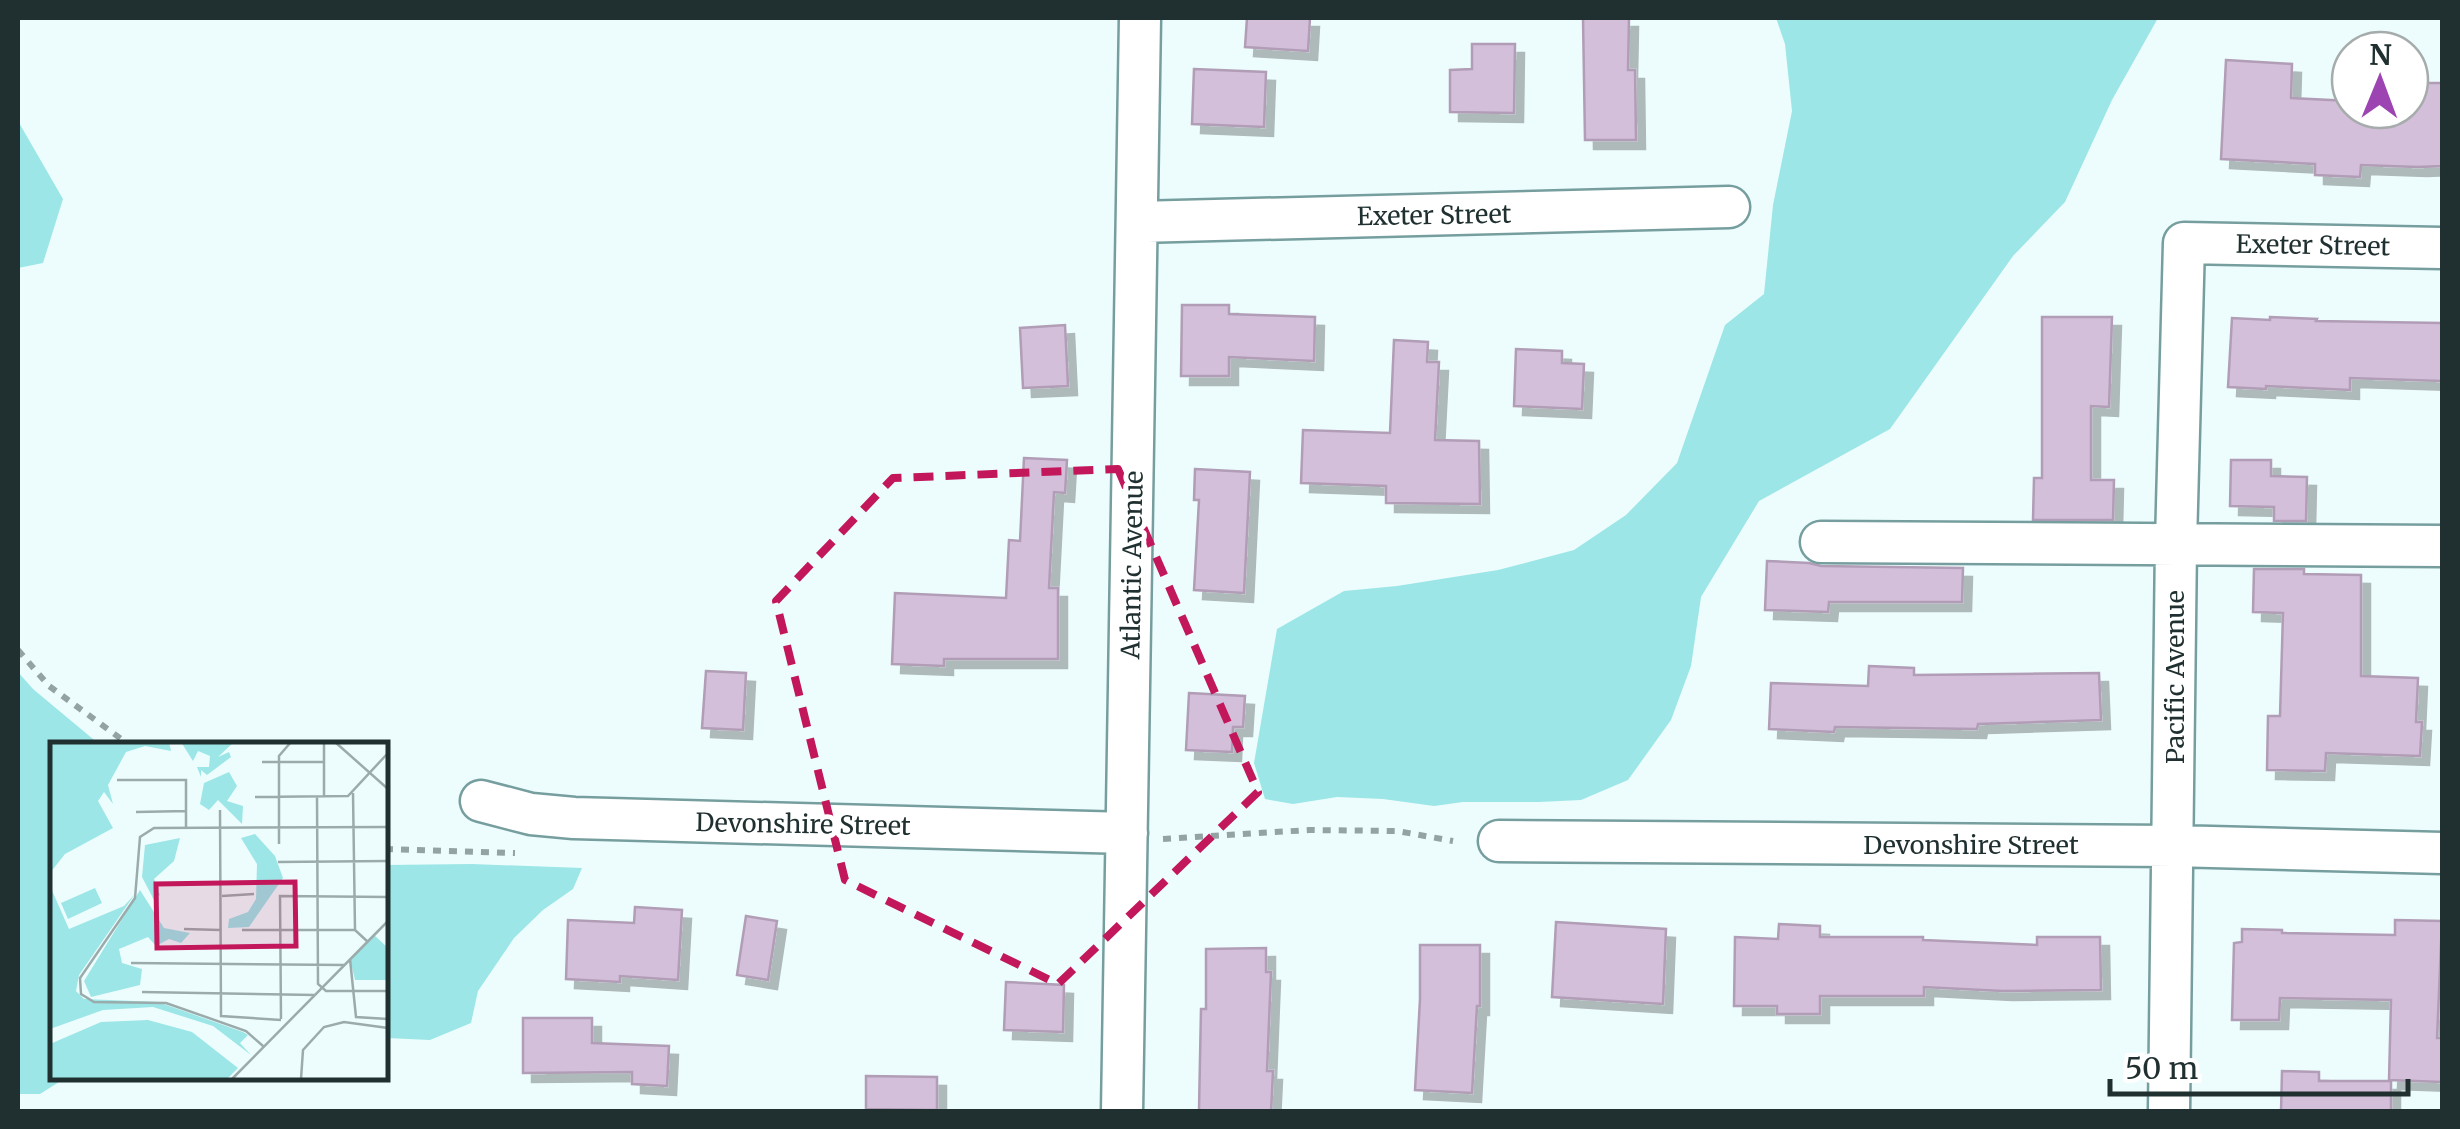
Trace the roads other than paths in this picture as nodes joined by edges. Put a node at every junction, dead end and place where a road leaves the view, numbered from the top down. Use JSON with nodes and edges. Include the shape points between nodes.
{"nodes":[{"id":1,"x":1140,"y":18,"type":"edge"},
{"id":2,"x":1729,"y":207,"type":"dead end"},
{"id":3,"x":1138,"y":222,"type":"junction"},
{"id":4,"x":2184,"y":243,"type":"joint"},
{"id":5,"x":2442,"y":248,"type":"edge"},
{"id":6,"x":1821,"y":542,"type":"dead end"},
{"id":7,"x":2176,"y":543,"type":"junction"},
{"id":8,"x":2442,"y":546,"type":"edge"},
{"id":9,"x":481,"y":801,"type":"dead end"},
{"id":10,"x":1142,"y":836,"type":"junction"},
{"id":11,"x":1499,"y":840,"type":"dead end"},
{"id":12,"x":2174,"y":846,"type":"junction"},
{"id":13,"x":2442,"y":853,"type":"edge"},
{"id":14,"x":1122,"y":1112,"type":"edge"},
{"id":15,"x":2169,"y":1112,"type":"edge"}],
"edges":[{"from":1,"to":3,"type":"street","name":"Atlantic Avenue"},
{"from":2,"to":3,"type":"street","name":"Exeter Street"},
{"from":3,"to":10,"type":"street","name":"Atlantic Avenue"},
{"from":4,"to":5,"type":"street","name":"Exeter Street"},
{"from":4,"to":7,"type":"street","name":"Pacific Avenue"},
{"from":6,"to":7,"type":"street"},
{"from":7,"to":8,"type":"street"},
{"from":7,"to":12,"type":"street","name":"Pacific Avenue"},
{"from":9,"to":10,"type":"street","name":"Devonshire Street","via":[[574,818]]},
{"from":10,"to":14,"type":"street","name":"Atlantic Avenue"},
{"from":11,"to":12,"type":"street","name":"Devonshire Street"},
{"from":12,"to":13,"type":"street","name":"Devonshire Street"},
{"from":12,"to":15,"type":"street","name":"Pacific Avenue"}]}
